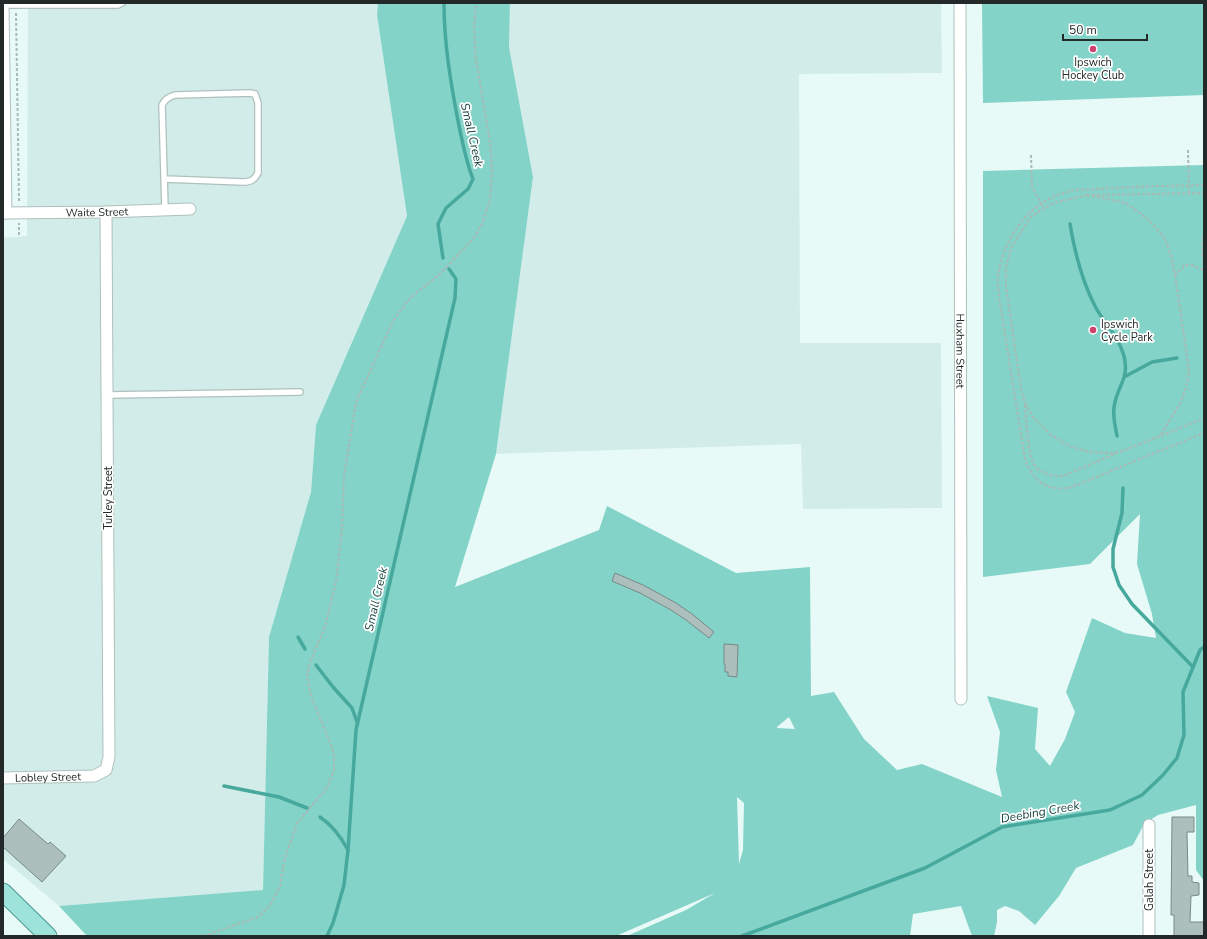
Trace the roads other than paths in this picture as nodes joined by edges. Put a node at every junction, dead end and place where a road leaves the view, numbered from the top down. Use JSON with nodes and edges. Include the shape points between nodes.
{"nodes":[{"id":1,"x":122,"y":3,"type":"edge"},
{"id":2,"x":960,"y":3,"type":"edge"},
{"id":3,"x":3,"y":4,"type":"edge"},
{"id":4,"x":40,"y":4,"type":"edge"},
{"id":5,"x":165,"y":179,"type":"junction"},
{"id":6,"x":190,"y":209,"type":"dead end"},
{"id":7,"x":165,"y":210,"type":"junction"},
{"id":8,"x":106,"y":212,"type":"junction"},
{"id":9,"x":4,"y":213,"type":"edge"},
{"id":10,"x":300,"y":392,"type":"dead end"},
{"id":11,"x":107,"y":394,"type":"junction"},
{"id":12,"x":961,"y":699,"type":"dead end"},
{"id":13,"x":94,"y":776,"type":"joint"},
{"id":14,"x":3,"y":778,"type":"edge"},
{"id":15,"x":1149,"y":824,"type":"dead end"},
{"id":16,"x":3,"y":892,"type":"edge"},
{"id":17,"x":48,"y":936,"type":"edge"},
{"id":18,"x":1149,"y":936,"type":"edge"}],
"edges":[{"from":1,"to":4,"type":"lane"},
{"from":2,"to":12,"type":"street","name":"Huxham Street"},
{"from":3,"to":4,"type":"lane"},
{"from":3,"to":9,"type":"street"},
{"from":5,"to":5,"type":"lane","via":[[162,105],[165,100],[175,96],[256,94],[258,173],[255,179],[250,182]]},
{"from":5,"to":7,"type":"lane"},
{"from":6,"to":7,"type":"street","name":"Waite Street"},
{"from":7,"to":8,"type":"street","name":"Waite Street"},
{"from":8,"to":9,"type":"street","name":"Waite Street"},
{"from":8,"to":11,"type":"street","name":"Turley Street"},
{"from":10,"to":11,"type":"lane"},
{"from":11,"to":13,"type":"street","name":"Turley Street","via":[[109,757],[106,770]]},
{"from":13,"to":14,"type":"street","name":"Lobley Street"},
{"from":15,"to":18,"type":"street","name":"Galah Street"},
{"from":16,"to":17,"type":"main road"}]}
